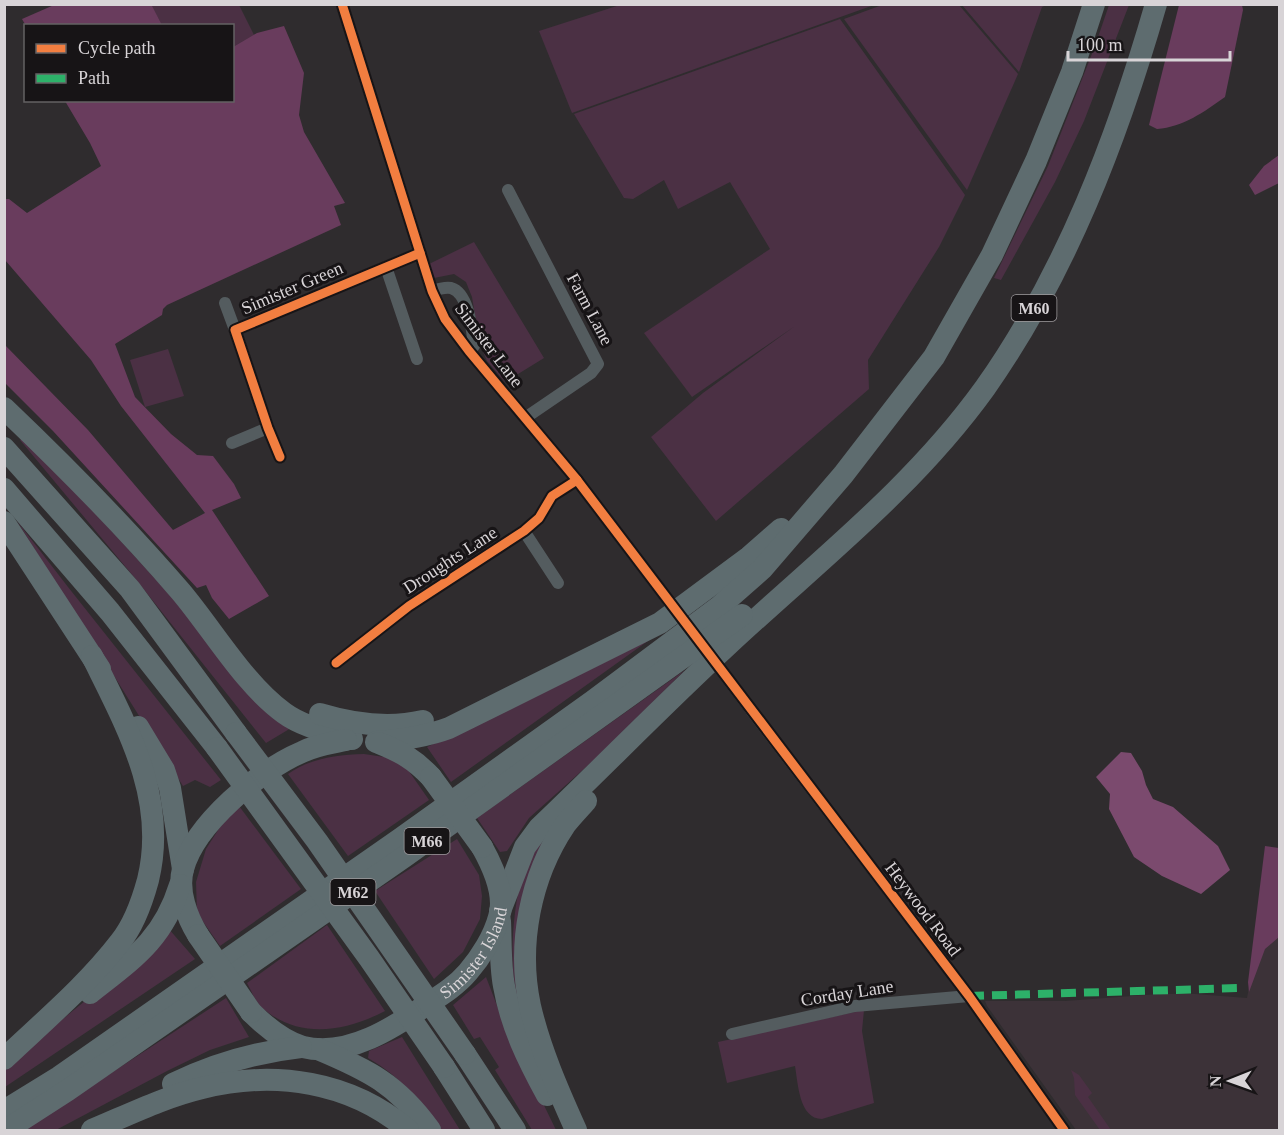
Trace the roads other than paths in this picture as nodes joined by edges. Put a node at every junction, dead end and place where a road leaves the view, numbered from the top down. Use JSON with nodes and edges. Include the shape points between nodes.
{"nodes":[{"id":1,"x":342,"y":4,"type":"edge"},
{"id":2,"x":1094,"y":4,"type":"edge"},
{"id":3,"x":1156,"y":4,"type":"edge"},
{"id":4,"x":508,"y":190,"type":"dead end"},
{"id":5,"x":420,"y":253,"type":"junction"},
{"id":6,"x":386,"y":267,"type":"junction"},
{"id":7,"x":432,"y":291,"type":"junction"},
{"id":8,"x":225,"y":303,"type":"dead end"},
{"id":9,"x":235,"y":330,"type":"junction"},
{"id":10,"x":469,"y":351,"type":"junction"},
{"id":11,"x":417,"y":359,"type":"dead end"},
{"id":12,"x":4,"y":408,"type":"edge"},
{"id":13,"x":525,"y":418,"type":"junction"},
{"id":14,"x":268,"y":428,"type":"junction"},
{"id":15,"x":232,"y":442,"type":"dead end"},
{"id":16,"x":4,"y":448,"type":"edge"},
{"id":17,"x":279,"y":457,"type":"dead end"},
{"id":18,"x":843,"y":475,"type":"junction"},
{"id":19,"x":577,"y":480,"type":"junction"},
{"id":20,"x":4,"y":489,"type":"edge"},
{"id":21,"x":4,"y":522,"type":"edge"},
{"id":22,"x":524,"y":531,"type":"junction"},
{"id":23,"x":843,"y":542,"type":"junction"},
{"id":24,"x":642,"y":567,"type":"joint"},
{"id":25,"x":558,"y":583,"type":"dead end"},
{"id":26,"x":182,"y":594,"type":"junction"},
{"id":27,"x":604,"y":652,"type":"junction"},
{"id":28,"x":92,"y":656,"type":"junction"},
{"id":29,"x":336,"y":663,"type":"dead end"},
{"id":30,"x":700,"y":672,"type":"junction"},
{"id":31,"x":352,"y":739,"type":"junction"},
{"id":32,"x":376,"y":742,"type":"junction"},
{"id":33,"x":182,"y":875,"type":"junction"},
{"id":34,"x":500,"y":914,"type":"junction"},
{"id":35,"x":969,"y":996,"type":"junction"},
{"id":36,"x":732,"y":1034,"type":"dead end"},
{"id":37,"x":310,"y":1047,"type":"junction"},
{"id":38,"x":4,"y":1060,"type":"edge"},
{"id":39,"x":4,"y":1111,"type":"edge"},
{"id":40,"x":6,"y":1131,"type":"edge"},
{"id":41,"x":86,"y":1131,"type":"edge"},
{"id":42,"x":92,"y":1131,"type":"edge"},
{"id":43,"x":408,"y":1131,"type":"edge"},
{"id":44,"x":430,"y":1131,"type":"edge"},
{"id":45,"x":484,"y":1131,"type":"edge"},
{"id":46,"x":515,"y":1131,"type":"edge"},
{"id":47,"x":567,"y":1131,"type":"edge"},
{"id":48,"x":576,"y":1131,"type":"edge"},
{"id":49,"x":1064,"y":1131,"type":"edge"}],
"edges":[{"from":1,"to":5,"type":"street","name":"Simister Lane"},
{"from":2,"to":18,"type":"highway","via":[[1036,161],[992,255],[934,357]]},
{"from":3,"to":23,"type":"highway","number":"M60","via":[[1111,143],[1069,244],[1022,331],[986,386],[927,460]]},
{"from":4,"to":13,"type":"street","name":"Farm Lane","via":[[598,364],[591,373]]},
{"from":5,"to":6,"type":"street","name":"Simister Green"},
{"from":5,"to":7,"type":"street","name":"Simister Lane"},
{"from":6,"to":9,"type":"street","name":"Simister Green"},
{"from":6,"to":11,"type":"street"},
{"from":7,"to":10,"type":"street","name":"Simister Lane","via":[[445,319]]},
{"from":7,"to":10,"type":"street","via":[[445,288],[461,294],[474,346]]},
{"from":8,"to":9,"type":"street"},
{"from":9,"to":14,"type":"street","name":"Simister Green"},
{"from":10,"to":13,"type":"street","name":"Simister Lane"},
{"from":12,"to":26,"type":"highway","via":[[119,522]]},
{"from":13,"to":19,"type":"street","name":"Simister Lane"},
{"from":14,"to":15,"type":"street"},
{"from":14,"to":17,"type":"street","name":"Simister Green"},
{"from":16,"to":46,"type":"highway","number":"M62","bridge":true,"via":[[130,589],[317,841]]},
{"from":18,"to":27,"type":"highway","via":[[698,597],[660,623]]},
{"from":18,"to":39,"type":"highway","number":"M66","via":[[762,569],[658,654],[59,1077]]},
{"from":19,"to":22,"type":"street","name":"Droughts Lane","via":[[552,496]]},
{"from":19,"to":24,"type":"street","name":"Simister Lane"},
{"from":20,"to":45,"type":"highway","number":"M62","bridge":true,"via":[[110,612],[217,748],[335,910]]},
{"from":21,"to":28,"type":"highway"},
{"from":22,"to":25,"type":"street"},
{"from":22,"to":29,"type":"street","name":"Droughts Lane","via":[[409,606]]},
{"from":23,"to":30,"type":"highway"},
{"from":23,"to":40,"type":"highway","number":"M66","via":[[404,857]]},
{"from":24,"to":35,"type":"street","name":"Heywood Road","bridge":true},
{"from":26,"to":27,"type":"highway","via":[[284,695],[320,714],[361,724],[420,722]]},
{"from":26,"to":31,"type":"highway","via":[[270,702],[304,724]]},
{"from":27,"to":32,"type":"highway","via":[[429,736]]},
{"from":28,"to":33,"type":"highway","via":[[164,770],[174,804]]},
{"from":28,"to":38,"type":"highway","via":[[131,735],[151,799],[154,822],[150,870],[136,915],[122,940],[99,968]]},
{"from":30,"to":34,"type":"highway","via":[[539,828],[525,847]]},
{"from":30,"to":48,"type":"highway","via":[[566,824],[542,869],[533,898],[525,957],[530,1004],[549,1067]]},
{"from":31,"to":32,"type":"highway","name":"Simister Island"},
{"from":31,"to":33,"type":"highway","name":"Simister Island","via":[[301,752],[238,794],[195,844]]},
{"from":32,"to":34,"type":"highway","name":"Simister Island","bridge":true,"via":[[407,756],[431,777],[482,847],[496,877]]},
{"from":33,"to":37,"type":"highway","bridge":true,"via":[[186,912],[251,1012],[282,1037]]},
{"from":33,"to":38,"type":"highway","name":"Simister Island","via":[[166,920],[147,946]]},
{"from":34,"to":37,"type":"highway","name":"Simister Island","via":[[484,949],[453,987],[378,1035],[351,1044]]},
{"from":34,"to":47,"type":"highway","via":[[510,1014],[525,1054]]},
{"from":35,"to":36,"type":"street","name":"Corday Lane","via":[[855,1006]]},
{"from":35,"to":49,"type":"street","name":"Heywood Road"},
{"from":37,"to":41,"type":"highway","name":"Simister Island","via":[[235,1058],[138,1101]]},
{"from":37,"to":44,"type":"highway","via":[[359,1067],[391,1087]]},
{"from":42,"to":43,"type":"highway","via":[[201,1088],[276,1079],[348,1094],[377,1108]]}]}
